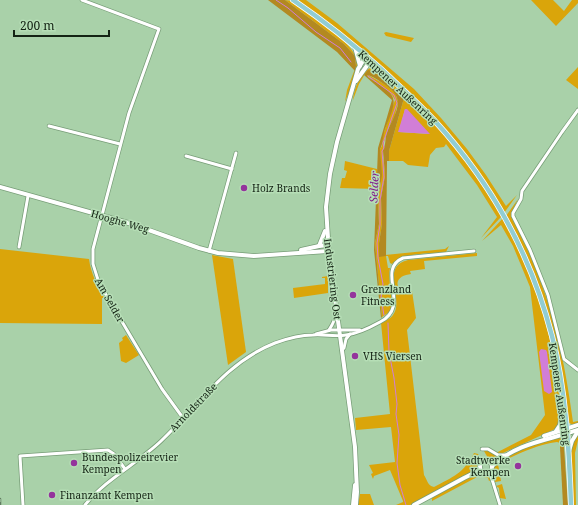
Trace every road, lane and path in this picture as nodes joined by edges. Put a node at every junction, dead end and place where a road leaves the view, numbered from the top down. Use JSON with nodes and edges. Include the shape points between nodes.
{"nodes":[{"id":1,"x":82,"y":0,"type":"edge"},
{"id":2,"x":293,"y":0,"type":"edge"},
{"id":3,"x":355,"y":47,"type":"junction"},
{"id":4,"x":366,"y":56,"type":"junction"},
{"id":5,"x":371,"y":60,"type":"junction"},
{"id":6,"x":360,"y":66,"type":"junction"},
{"id":7,"x":354,"y":84,"type":"junction"},
{"id":8,"x":578,"y":110,"type":"edge"},
{"id":9,"x":49,"y":126,"type":"dead end"},
{"id":10,"x":120,"y":144,"type":"junction"},
{"id":11,"x":236,"y":153,"type":"dead end"},
{"id":12,"x":186,"y":156,"type":"dead end"},
{"id":13,"x":232,"y":168,"type":"junction"},
{"id":14,"x":0,"y":188,"type":"edge"},
{"id":15,"x":28,"y":196,"type":"junction"},
{"id":16,"x":101,"y":215,"type":"junction"},
{"id":17,"x":327,"y":227,"type":"junction"},
{"id":18,"x":328,"y":245,"type":"junction"},
{"id":19,"x":319,"y":246,"type":"junction"},
{"id":20,"x":19,"y":247,"type":"dead end"},
{"id":21,"x":209,"y":251,"type":"junction"},
{"id":22,"x":328,"y":251,"type":"junction"},
{"id":23,"x":474,"y":251,"type":"dead end"},
{"id":24,"x":292,"y":253,"type":"junction"},
{"id":25,"x":337,"y":314,"type":"junction"},
{"id":26,"x":339,"y":330,"type":"junction"},
{"id":27,"x":362,"y":330,"type":"junction"},
{"id":28,"x":328,"y":331,"type":"junction"},
{"id":29,"x":314,"y":334,"type":"junction"},
{"id":30,"x":350,"y":334,"type":"junction"},
{"id":31,"x":340,"y":336,"type":"junction"},
{"id":32,"x":342,"y":350,"type":"junction"},
{"id":33,"x":578,"y":370,"type":"edge"},
{"id":34,"x":564,"y":406,"type":"junction"},
{"id":35,"x":183,"y":418,"type":"junction"},
{"id":36,"x":578,"y":425,"type":"edge"},
{"id":37,"x":578,"y":430,"type":"edge"},
{"id":38,"x":566,"y":431,"type":"junction"},
{"id":39,"x":556,"y":432,"type":"junction"},
{"id":40,"x":533,"y":442,"type":"junction"},
{"id":41,"x":482,"y":449,"type":"dead end"},
{"id":42,"x":506,"y":455,"type":"junction"},
{"id":43,"x":568,"y":455,"type":"junction"},
{"id":44,"x":492,"y":464,"type":"junction"},
{"id":45,"x":480,"y":466,"type":"junction"},
{"id":46,"x":125,"y":469,"type":"junction"},
{"id":47,"x":482,"y":471,"type":"junction"},
{"id":48,"x":490,"y":473,"type":"junction"},
{"id":49,"x":356,"y":477,"type":"junction"},
{"id":50,"x":464,"y":478,"type":"junction"},
{"id":51,"x":23,"y":505,"type":"edge"},
{"id":52,"x":85,"y":505,"type":"edge"},
{"id":53,"x":353,"y":505,"type":"edge"},
{"id":54,"x":356,"y":505,"type":"edge"},
{"id":55,"x":414,"y":505,"type":"edge"},
{"id":56,"x":500,"y":505,"type":"edge"},
{"id":57,"x":570,"y":505,"type":"edge"}],
"edges":[{"from":1,"to":10,"type":"street","name":"Am Selder","via":[[159,29]]},
{"from":2,"to":3,"type":"main road","name":"Kempener Außenring"},
{"from":3,"to":4,"type":"main road","name":"Kempener Außenring"},
{"from":3,"to":6,"type":"street"},
{"from":4,"to":5,"type":"main road","name":"Kempener Außenring"},
{"from":4,"to":6,"type":"street","name":"Industriering Ost"},
{"from":5,"to":7,"type":"street","name":"Industriering Ost"},
{"from":5,"to":34,"type":"main road","name":"Kempener Außenring","via":[[406,91],[444,131],[474,168],[501,210],[527,262],[543,304],[552,337]]},
{"from":6,"to":7,"type":"street","name":"Industriering Ost"},
{"from":7,"to":17,"type":"street","name":"Industriering Ost","via":[[330,174],[326,207]]},
{"from":8,"to":33,"type":"street","via":[[522,191],[521,199],[513,212],[548,295],[564,359]]},
{"from":9,"to":10,"type":"street"},
{"from":10,"to":16,"type":"street","name":"Am Selder"},
{"from":11,"to":13,"type":"street"},
{"from":12,"to":13,"type":"street"},
{"from":13,"to":21,"type":"street"},
{"from":14,"to":15,"type":"street","name":"Hooghe Weg"},
{"from":15,"to":16,"type":"street","name":"Hooghe Weg"},
{"from":15,"to":20,"type":"street"},
{"from":16,"to":21,"type":"street","name":"Hooghe Weg"},
{"from":16,"to":35,"type":"street","name":"Am Selder","via":[[92,256],[96,277],[162,389]]},
{"from":17,"to":18,"type":"street","name":"Industriering Ost"},
{"from":17,"to":19,"type":"street"},
{"from":18,"to":19,"type":"street","name":"Hooghe Weg"},
{"from":18,"to":22,"type":"street","name":"Industriering Ost"},
{"from":19,"to":24,"type":"street","name":"Hooghe Weg"},
{"from":21,"to":24,"type":"street","name":"Hooghe Weg","via":[[254,256]]},
{"from":22,"to":24,"type":"street","name":"Hooghe Weg"},
{"from":22,"to":25,"type":"street","name":"Industriering Ost"},
{"from":23,"to":27,"type":"street","name":"Arnoldstraße","via":[[403,258],[398,261],[392,270],[393,311],[386,318]]},
{"from":25,"to":26,"type":"street","name":"Industriering Ost"},
{"from":25,"to":28,"type":"street"},
{"from":26,"to":27,"type":"street","name":"Arnoldstraße"},
{"from":26,"to":28,"type":"street","name":"Arnoldstraße"},
{"from":26,"to":31,"type":"street","name":"Industriering Ost"},
{"from":27,"to":30,"type":"street","name":"Arnoldstraße"},
{"from":28,"to":29,"type":"street","name":"Arnoldstraße"},
{"from":29,"to":31,"type":"street","name":"Arnoldstraße"},
{"from":29,"to":35,"type":"street","name":"Arnoldstraße","via":[[283,340],[246,357],[223,376]]},
{"from":30,"to":31,"type":"street","name":"Arnoldstraße"},
{"from":30,"to":32,"type":"street"},
{"from":31,"to":32,"type":"street","name":"Industriering Ost"},
{"from":32,"to":49,"type":"street","name":"Industriering Ost","via":[[354,440]]},
{"from":34,"to":38,"type":"main road","name":"Kempener Außenring"},
{"from":34,"to":39,"type":"street"},
{"from":35,"to":46,"type":"street","name":"Arnoldstraße","via":[[161,442]]},
{"from":36,"to":38,"type":"street"},
{"from":37,"to":38,"type":"street"},
{"from":37,"to":43,"type":"street"},
{"from":38,"to":39,"type":"street"},
{"from":38,"to":40,"type":"street"},
{"from":38,"to":43,"type":"main road","name":"Kempener Außenring"},
{"from":39,"to":40,"type":"street"},
{"from":40,"to":42,"type":"street"},
{"from":41,"to":42,"type":"street"},
{"from":42,"to":44,"type":"street"},
{"from":43,"to":57,"type":"main road","name":"Kempener Außenring"},
{"from":44,"to":45,"type":"street","via":[[487,460]]},
{"from":44,"to":48,"type":"street"},
{"from":45,"to":47,"type":"street"},
{"from":45,"to":50,"type":"street"},
{"from":46,"to":51,"type":"street","via":[[108,450],[20,456]]},
{"from":46,"to":52,"type":"street","name":"Arnoldstraße"},
{"from":47,"to":48,"type":"street"},
{"from":47,"to":50,"type":"street"},
{"from":48,"to":56,"type":"street"},
{"from":49,"to":53,"type":"street","name":"Industriering Ost"},
{"from":49,"to":54,"type":"street","name":"Industriering Ost"},
{"from":50,"to":55,"type":"street"}]}
